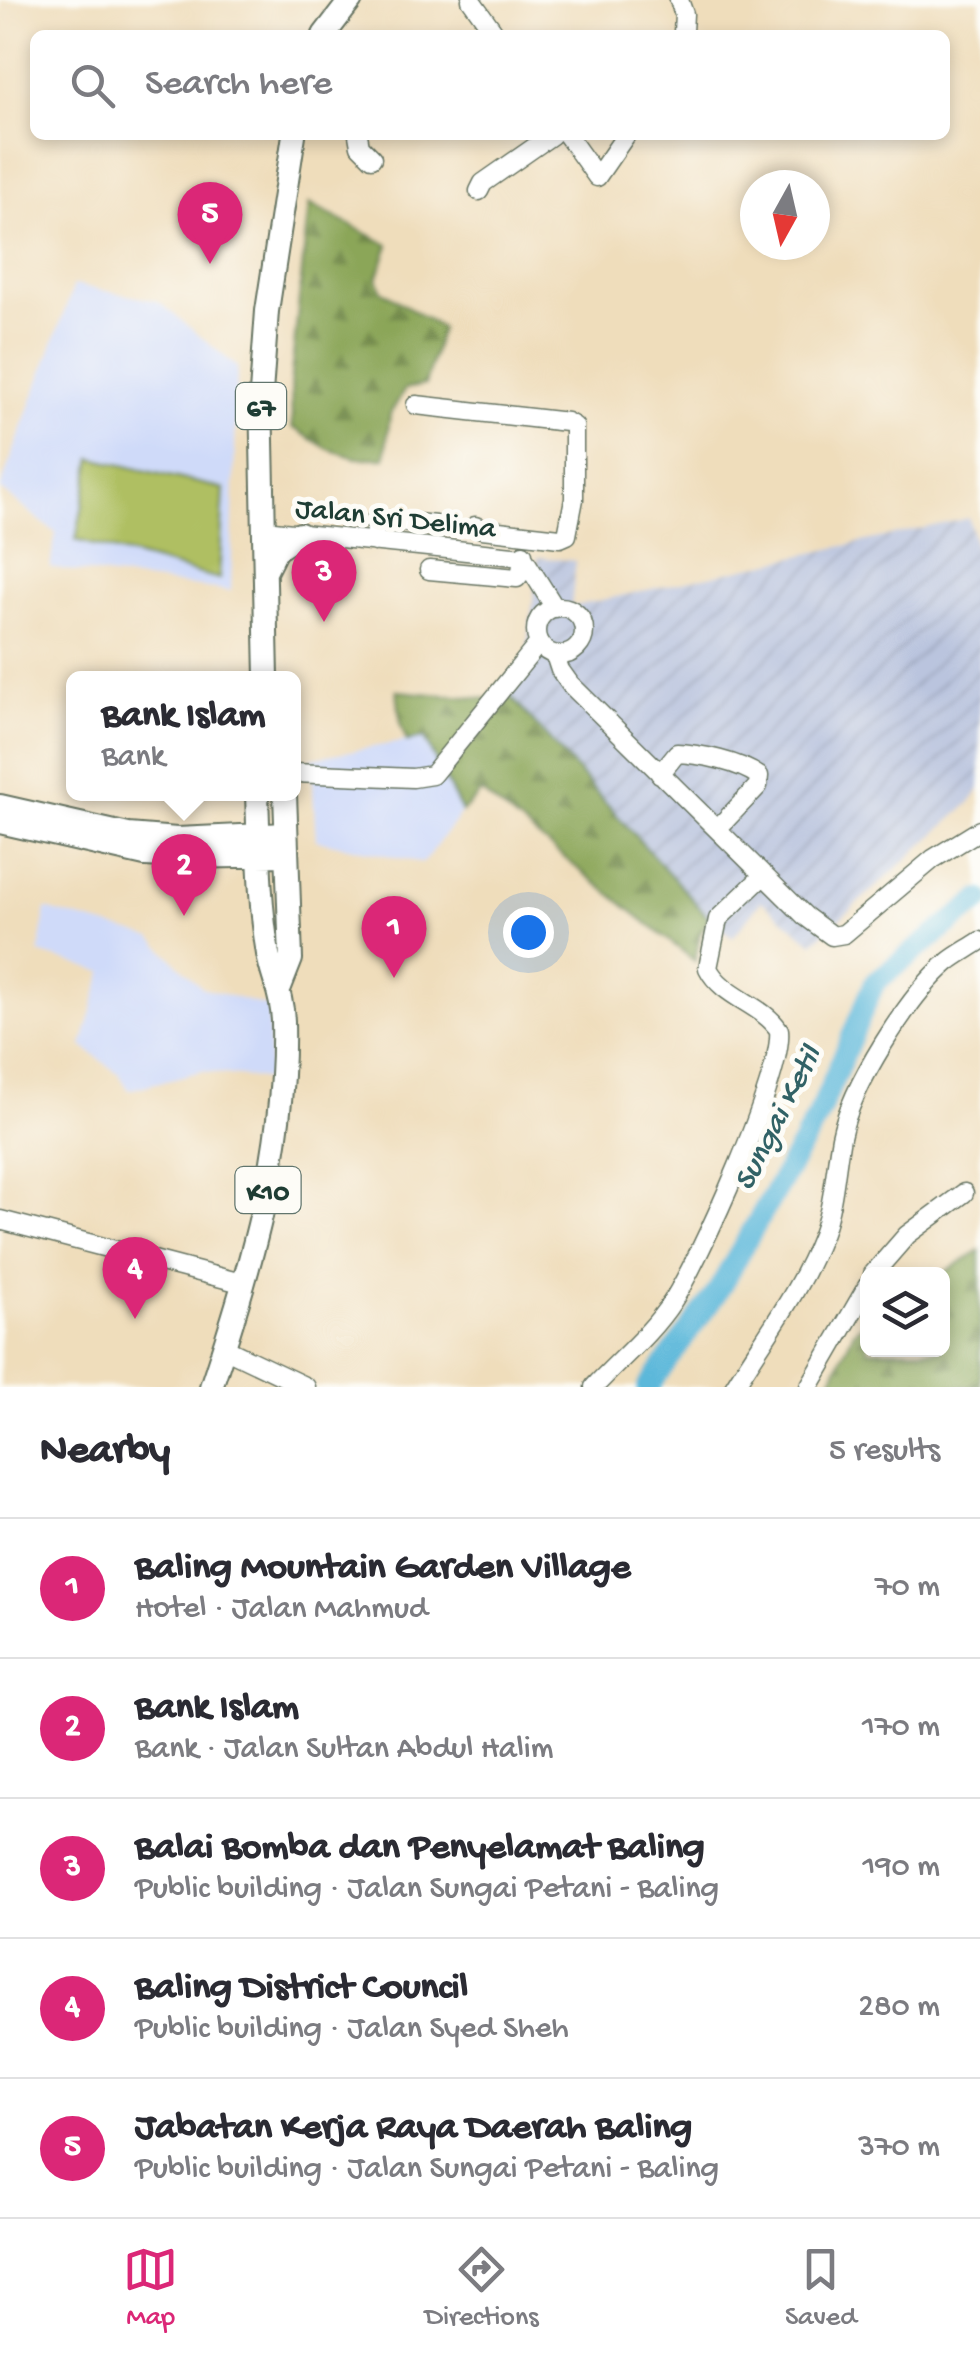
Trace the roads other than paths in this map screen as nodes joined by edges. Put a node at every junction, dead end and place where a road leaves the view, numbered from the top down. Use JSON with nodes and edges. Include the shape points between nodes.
{"nodes":[{"id":1,"x":351,"y":0,"type":"edge"},
{"id":2,"x":470,"y":0,"type":"edge"},
{"id":3,"x":679,"y":0,"type":"edge"},
{"id":4,"x":328,"y":30,"type":"edge"},
{"id":5,"x":489,"y":30,"type":"edge"},
{"id":6,"x":685,"y":30,"type":"edge"},
{"id":7,"x":293,"y":140,"type":"edge"},
{"id":8,"x":359,"y":140,"type":"edge"},
{"id":9,"x":545,"y":140,"type":"edge"},
{"id":10,"x":571,"y":140,"type":"edge"},
{"id":11,"x":623,"y":140,"type":"edge"},
{"id":12,"x":372,"y":158,"type":"dead end"},
{"id":13,"x":479,"y":191,"type":"dead end"},
{"id":14,"x":416,"y":405,"type":"dead end"},
{"id":15,"x":436,"y":525,"type":"dead end"},
{"id":16,"x":475,"y":526,"type":"dead end"},
{"id":17,"x":264,"y":530,"type":"junction"},
{"id":18,"x":300,"y":534,"type":"junction"},
{"id":19,"x":526,"y":534,"type":"junction"},
{"id":20,"x":374,"y":542,"type":"junction"},
{"id":21,"x":523,"y":557,"type":"junction"},
{"id":22,"x":430,"y":570,"type":"dead end"},
{"id":23,"x":265,"y":571,"type":"junction"},
{"id":24,"x":555,"y":608,"type":"junction"},
{"id":25,"x":539,"y":643,"type":"junction"},
{"id":26,"x":556,"y":654,"type":"junction"},
{"id":27,"x":267,"y":671,"type":"edge"},
{"id":28,"x":301,"y":773,"type":"edge"},
{"id":29,"x":660,"y":774,"type":"junction"},
{"id":30,"x":257,"y":801,"type":"edge"},
{"id":31,"x":285,"y":801,"type":"edge"},
{"id":32,"x":0,"y":812,"type":"edge"},
{"id":33,"x":717,"y":829,"type":"junction"},
{"id":34,"x":980,"y":830,"type":"edge"},
{"id":35,"x":287,"y":845,"type":"junction"},
{"id":36,"x":259,"y":846,"type":"junction"},
{"id":37,"x":231,"y":856,"type":"junction"},
{"id":38,"x":764,"y":876,"type":"junction"},
{"id":39,"x":262,"y":895,"type":"junction"},
{"id":40,"x":980,"y":940,"type":"edge"},
{"id":41,"x":280,"y":987,"type":"junction"},
{"id":42,"x":964,"y":1194,"type":"dead end"},
{"id":43,"x":0,"y":1220,"type":"edge"},
{"id":44,"x":880,"y":1267,"type":"edge"},
{"id":45,"x":245,"y":1284,"type":"junction"},
{"id":46,"x":860,"y":1299,"type":"edge"},
{"id":47,"x":224,"y":1348,"type":"junction"},
{"id":48,"x":211,"y":1387,"type":"edge"},
{"id":49,"x":306,"y":1387,"type":"edge"},
{"id":50,"x":594,"y":1387,"type":"edge"},
{"id":51,"x":734,"y":1387,"type":"edge"},
{"id":52,"x":808,"y":1387,"type":"edge"}],
"edges":[{"from":1,"to":4,"type":"main road"},
{"from":2,"to":5,"type":"street"},
{"from":3,"to":6,"type":"street"},
{"from":7,"to":17,"type":"main road","number":"67","via":[[263,352]]},
{"from":8,"to":12,"type":"street"},
{"from":9,"to":13,"type":"street"},
{"from":10,"to":11,"type":"street","via":[[597,177]]},
{"from":14,"to":19,"type":"street","via":[[572,424],[570,532],[560,538]]},
{"from":15,"to":20,"type":"street","via":[[376,519]]},
{"from":16,"to":19,"type":"street"},
{"from":17,"to":18,"type":"street","name":"Jalan Sri Delima"},
{"from":17,"to":23,"type":"main road","number":"67"},
{"from":18,"to":20,"type":"street","name":"Jalan Sri Delima"},
{"from":18,"to":23,"type":"main road","via":[[276,550]]},
{"from":19,"to":21,"type":"street"},
{"from":20,"to":21,"type":"street","name":"Jalan Sri Delima"},
{"from":21,"to":22,"type":"street","via":[[517,578]]},
{"from":21,"to":24,"type":"street"},
{"from":23,"to":27,"type":"main road","number":"67"},
{"from":24,"to":25,"type":"street","via":[[538,622]]},
{"from":24,"to":26,"type":"street","via":[[574,612],[584,629],[578,647]]},
{"from":25,"to":26,"type":"street"},
{"from":25,"to":28,"type":"street","via":[[432,775]]},
{"from":26,"to":29,"type":"street","via":[[570,684]]},
{"from":29,"to":33,"type":"street"},
{"from":29,"to":33,"type":"street","via":[[676,753],[759,776],[758,786]]},
{"from":30,"to":36,"type":"main road"},
{"from":31,"to":35,"type":"main road"},
{"from":32,"to":36,"type":"main road","via":[[128,835]]},
{"from":32,"to":37,"type":"main road","via":[[145,854]]},
{"from":33,"to":38,"type":"street"},
{"from":34,"to":38,"type":"street","via":[[933,859],[840,936],[828,934]]},
{"from":35,"to":36,"type":"main road"},
{"from":35,"to":41,"type":"main road","number":"K10","via":[[290,960]]},
{"from":36,"to":37,"type":"main road"},
{"from":36,"to":39,"type":"main road","number":"K10"},
{"from":37,"to":39,"type":"main road"},
{"from":38,"to":50,"type":"street","via":[[718,919],[708,968],[778,1030],[761,1106],[672,1302]]},
{"from":39,"to":41,"type":"main road","number":"K10","via":[[268,958]]},
{"from":40,"to":51,"type":"street","via":[[914,1001],[868,1068],[841,1134],[822,1233],[791,1302]]},
{"from":41,"to":45,"type":"main road","number":"K10","via":[[280,1114]]},
{"from":42,"to":44,"type":"street","via":[[907,1235]]},
{"from":43,"to":45,"type":"street"},
{"from":45,"to":47,"type":"main road","number":"K10"},
{"from":46,"to":52,"type":"street"},
{"from":47,"to":48,"type":"main road","number":"K10"},
{"from":47,"to":49,"type":"street"}]}
